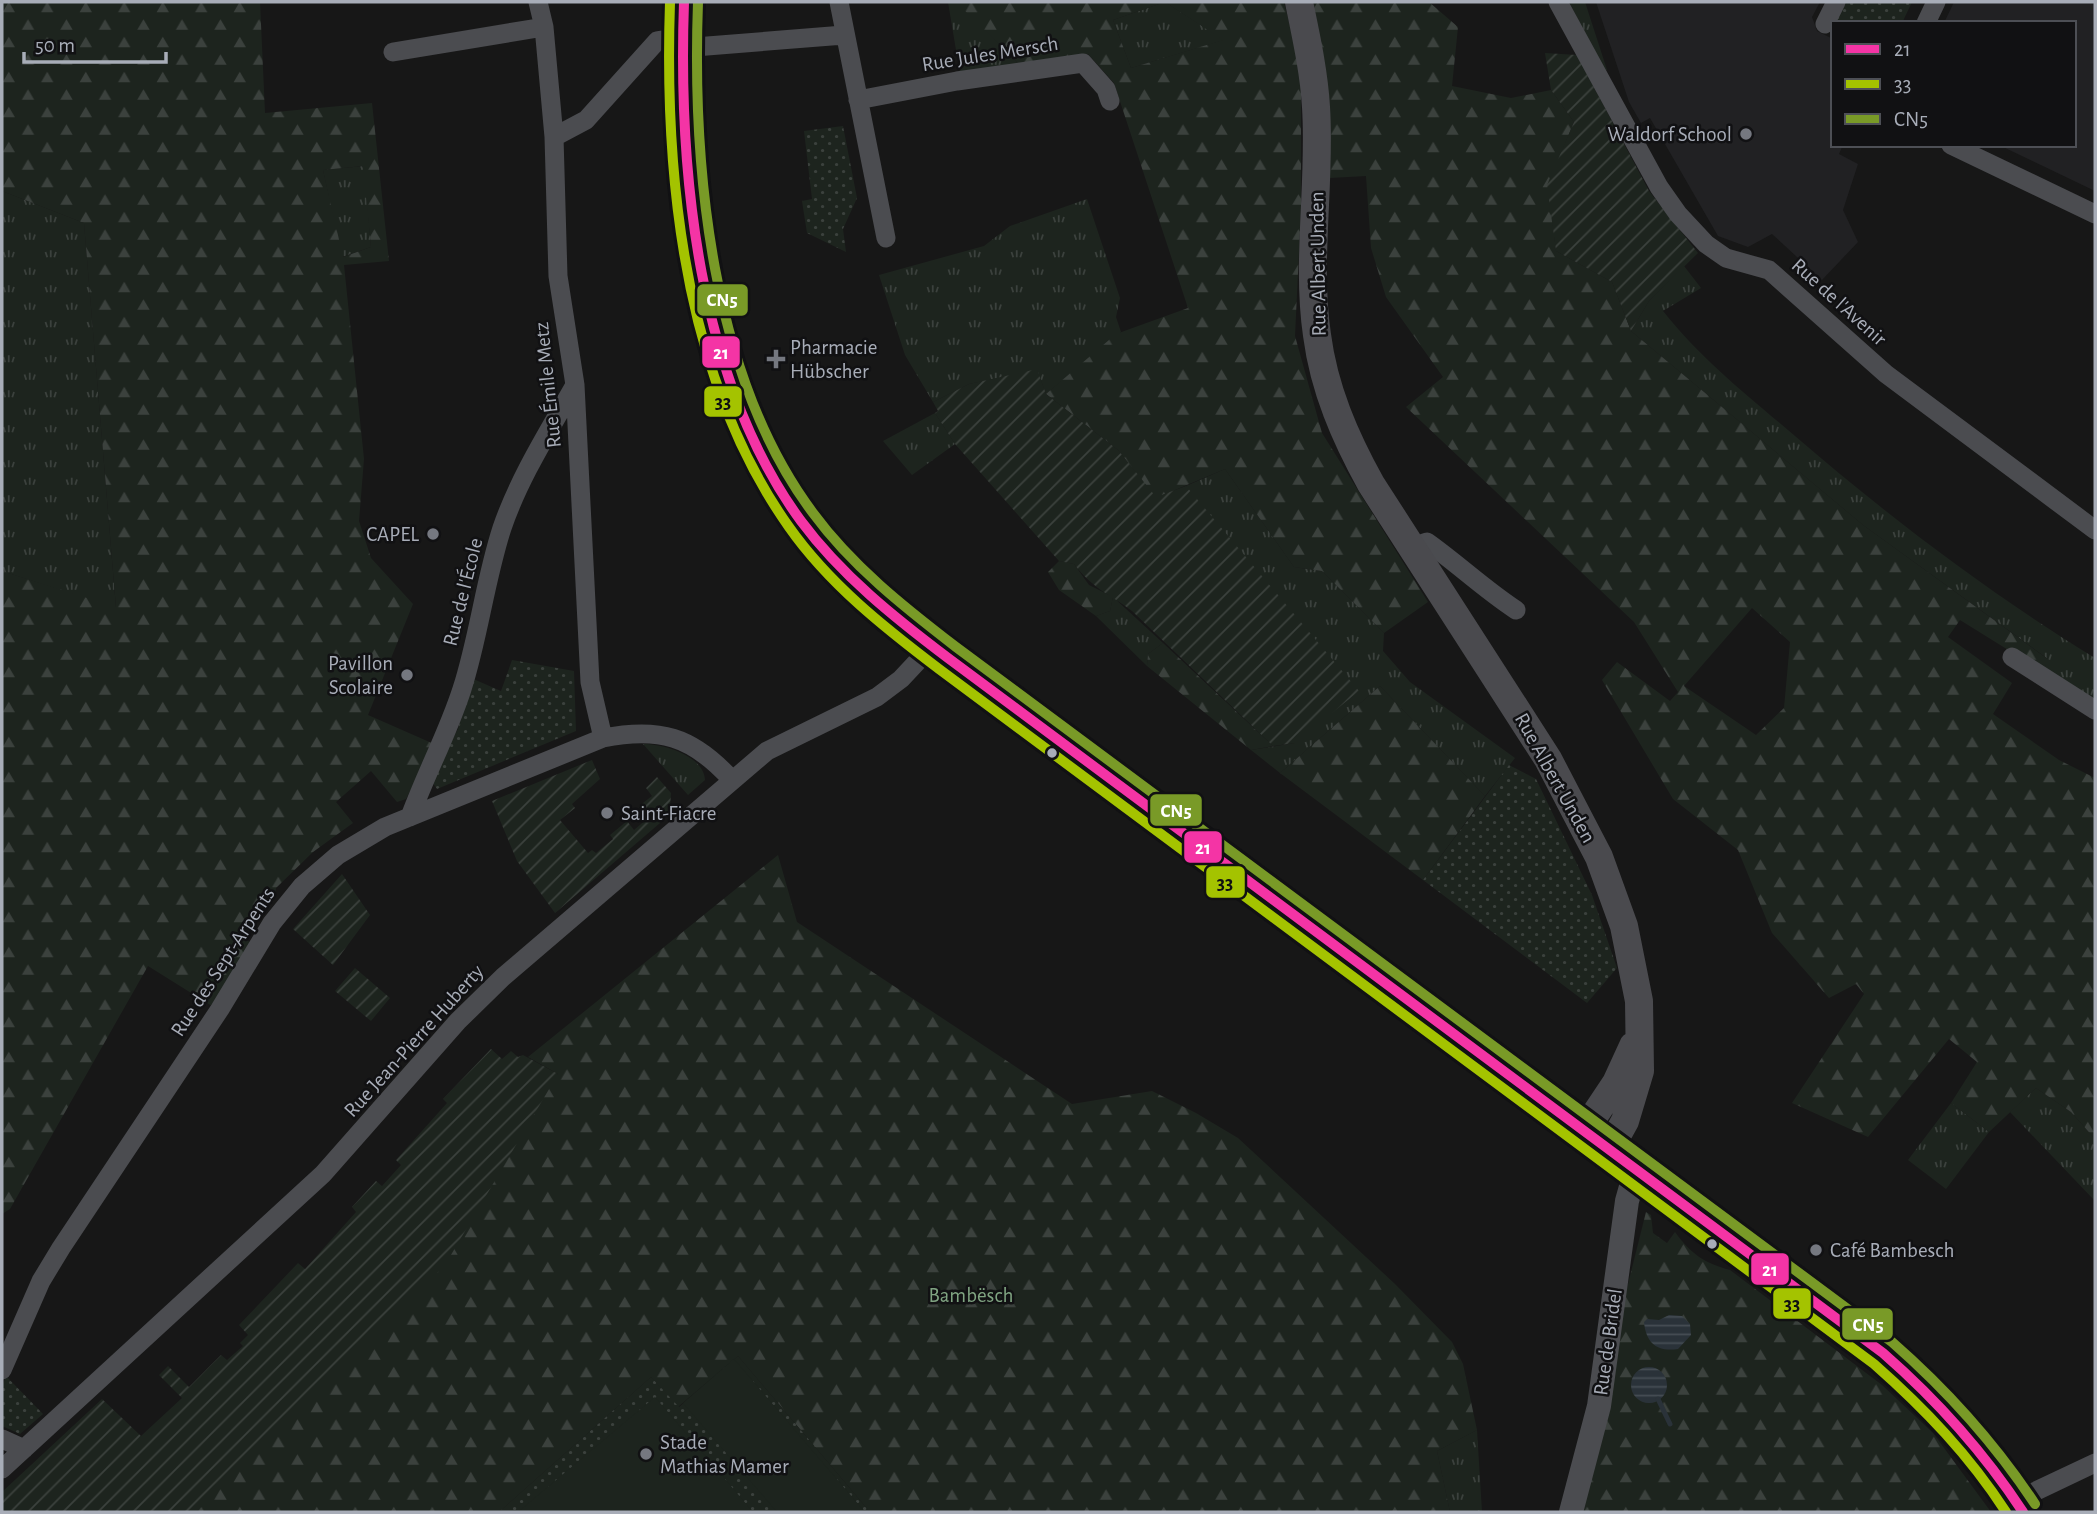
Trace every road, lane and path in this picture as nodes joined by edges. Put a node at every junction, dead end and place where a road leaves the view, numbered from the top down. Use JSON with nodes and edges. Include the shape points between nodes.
{"nodes":[{"id":1,"x":538,"y":2,"type":"edge"},
{"id":2,"x":684,"y":2,"type":"edge"},
{"id":3,"x":839,"y":2,"type":"edge"},
{"id":4,"x":1299,"y":2,"type":"edge"},
{"id":5,"x":1558,"y":2,"type":"edge"},
{"id":6,"x":1836,"y":2,"type":"edge"},
{"id":7,"x":1936,"y":2,"type":"edge"},
{"id":8,"x":1927,"y":21,"type":"edge"},
{"id":9,"x":1825,"y":24,"type":"dead end"},
{"id":10,"x":544,"y":27,"type":"junction"},
{"id":11,"x":844,"y":35,"type":"junction"},
{"id":12,"x":682,"y":42,"type":"junction"},
{"id":13,"x":393,"y":52,"type":"dead end"},
{"id":14,"x":858,"y":100,"type":"junction"},
{"id":15,"x":1110,"y":101,"type":"dead end"},
{"id":16,"x":554,"y":137,"type":"junction"},
{"id":17,"x":1955,"y":147,"type":"edge"},
{"id":18,"x":2095,"y":214,"type":"edge"},
{"id":19,"x":886,"y":238,"type":"dead end"},
{"id":20,"x":575,"y":385,"type":"junction"},
{"id":21,"x":2095,"y":530,"type":"edge"},
{"id":22,"x":1412,"y":547,"type":"junction"},
{"id":23,"x":1516,"y":610,"type":"dead end"},
{"id":24,"x":930,"y":648,"type":"junction"},
{"id":25,"x":2012,"y":657,"type":"dead end"},
{"id":26,"x":2095,"y":709,"type":"edge"},
{"id":27,"x":603,"y":738,"type":"junction"},
{"id":28,"x":731,"y":779,"type":"junction"},
{"id":29,"x":410,"y":817,"type":"junction"},
{"id":30,"x":1639,"y":1033,"type":"junction"},
{"id":31,"x":1584,"y":1131,"type":"junction"},
{"id":32,"x":1609,"y":1150,"type":"junction"},
{"id":33,"x":1636,"y":1169,"type":"junction"},
{"id":34,"x":2,"y":1370,"type":"edge"},
{"id":35,"x":2,"y":1439,"type":"edge"},
{"id":36,"x":24,"y":1449,"type":"junction"},
{"id":37,"x":2095,"y":1463,"type":"edge"},
{"id":38,"x":2,"y":1469,"type":"edge"},
{"id":39,"x":2020,"y":1506,"type":"edge"},
{"id":40,"x":1571,"y":1512,"type":"edge"}],
"edges":[{"from":1,"to":10,"type":"street","name":"Rue Émile Metz"},
{"from":2,"to":12,"type":"main road"},
{"from":3,"to":11,"type":"street"},
{"from":4,"to":22,"type":"main road","name":"Rue Albert Unden","via":[[1316,106],[1314,288],[1327,386],[1347,439]]},
{"from":5,"to":21,"type":"street","name":"Rue de l'Avenir","via":[[1659,187],[1706,244],[1726,258],[1769,270],[1886,374]]},
{"from":6,"to":9,"type":"street"},
{"from":7,"to":8,"type":"street"},
{"from":10,"to":13,"type":"street"},
{"from":10,"to":16,"type":"street","name":"Rue Émile Metz"},
{"from":11,"to":12,"type":"street"},
{"from":11,"to":14,"type":"street"},
{"from":12,"to":16,"type":"street","via":[[657,41],[586,120]]},
{"from":12,"to":24,"type":"main road","via":[[691,187],[711,310],[736,397],[773,478],[823,550],[855,585]]},
{"from":14,"to":15,"type":"street","name":"Rue Jules Mersch","via":[[1083,63],[1106,89]]},
{"from":14,"to":19,"type":"street"},
{"from":16,"to":20,"type":"street","name":"Rue Émile Metz","via":[[558,276]]},
{"from":17,"to":18,"type":"street"},
{"from":20,"to":27,"type":"street","name":"Rue Émile Metz","via":[[590,682]]},
{"from":20,"to":29,"type":"street","name":"Rue de l'École","via":[[502,527],[463,685]]},
{"from":22,"to":23,"type":"street","via":[[1427,542]]},
{"from":22,"to":30,"type":"main road","name":"Rue Albert Unden","via":[[1548,759],[1599,857],[1633,961]]},
{"from":24,"to":28,"type":"street","name":"Rue Jean-Pierre Huberty","via":[[877,697],[776,746]]},
{"from":24,"to":31,"type":"main road","via":[[1062,741]]},
{"from":25,"to":26,"type":"street"},
{"from":27,"to":28,"type":"street","name":"Rue des Sept-Arpents","via":[[654,732],[688,743]]},
{"from":27,"to":29,"type":"street","name":"Rue des Sept-Arpents"},
{"from":28,"to":36,"type":"street","name":"Rue Jean-Pierre Huberty","via":[[503,977],[458,1021],[323,1174]]},
{"from":29,"to":34,"type":"street","name":"Rue des Sept-Arpents","via":[[374,832],[338,855],[302,886],[272,923],[41,1281]]},
{"from":30,"to":31,"type":"main road","name":"Rue Albert Unden","via":[[1616,1083]]},
{"from":30,"to":32,"type":"main road","name":"Rue Albert Unden","via":[[1640,1071],[1634,1097]]},
{"from":31,"to":32,"type":"main road"},
{"from":32,"to":33,"type":"main road"},
{"from":33,"to":39,"type":"main road","via":[[1845,1320],[1898,1364],[1971,1438]]},
{"from":33,"to":40,"type":"street","name":"Rue de Bridel","via":[[1627,1201],[1599,1406]]},
{"from":35,"to":36,"type":"street"},
{"from":36,"to":38,"type":"street"},
{"from":37,"to":39,"type":"street"}]}
